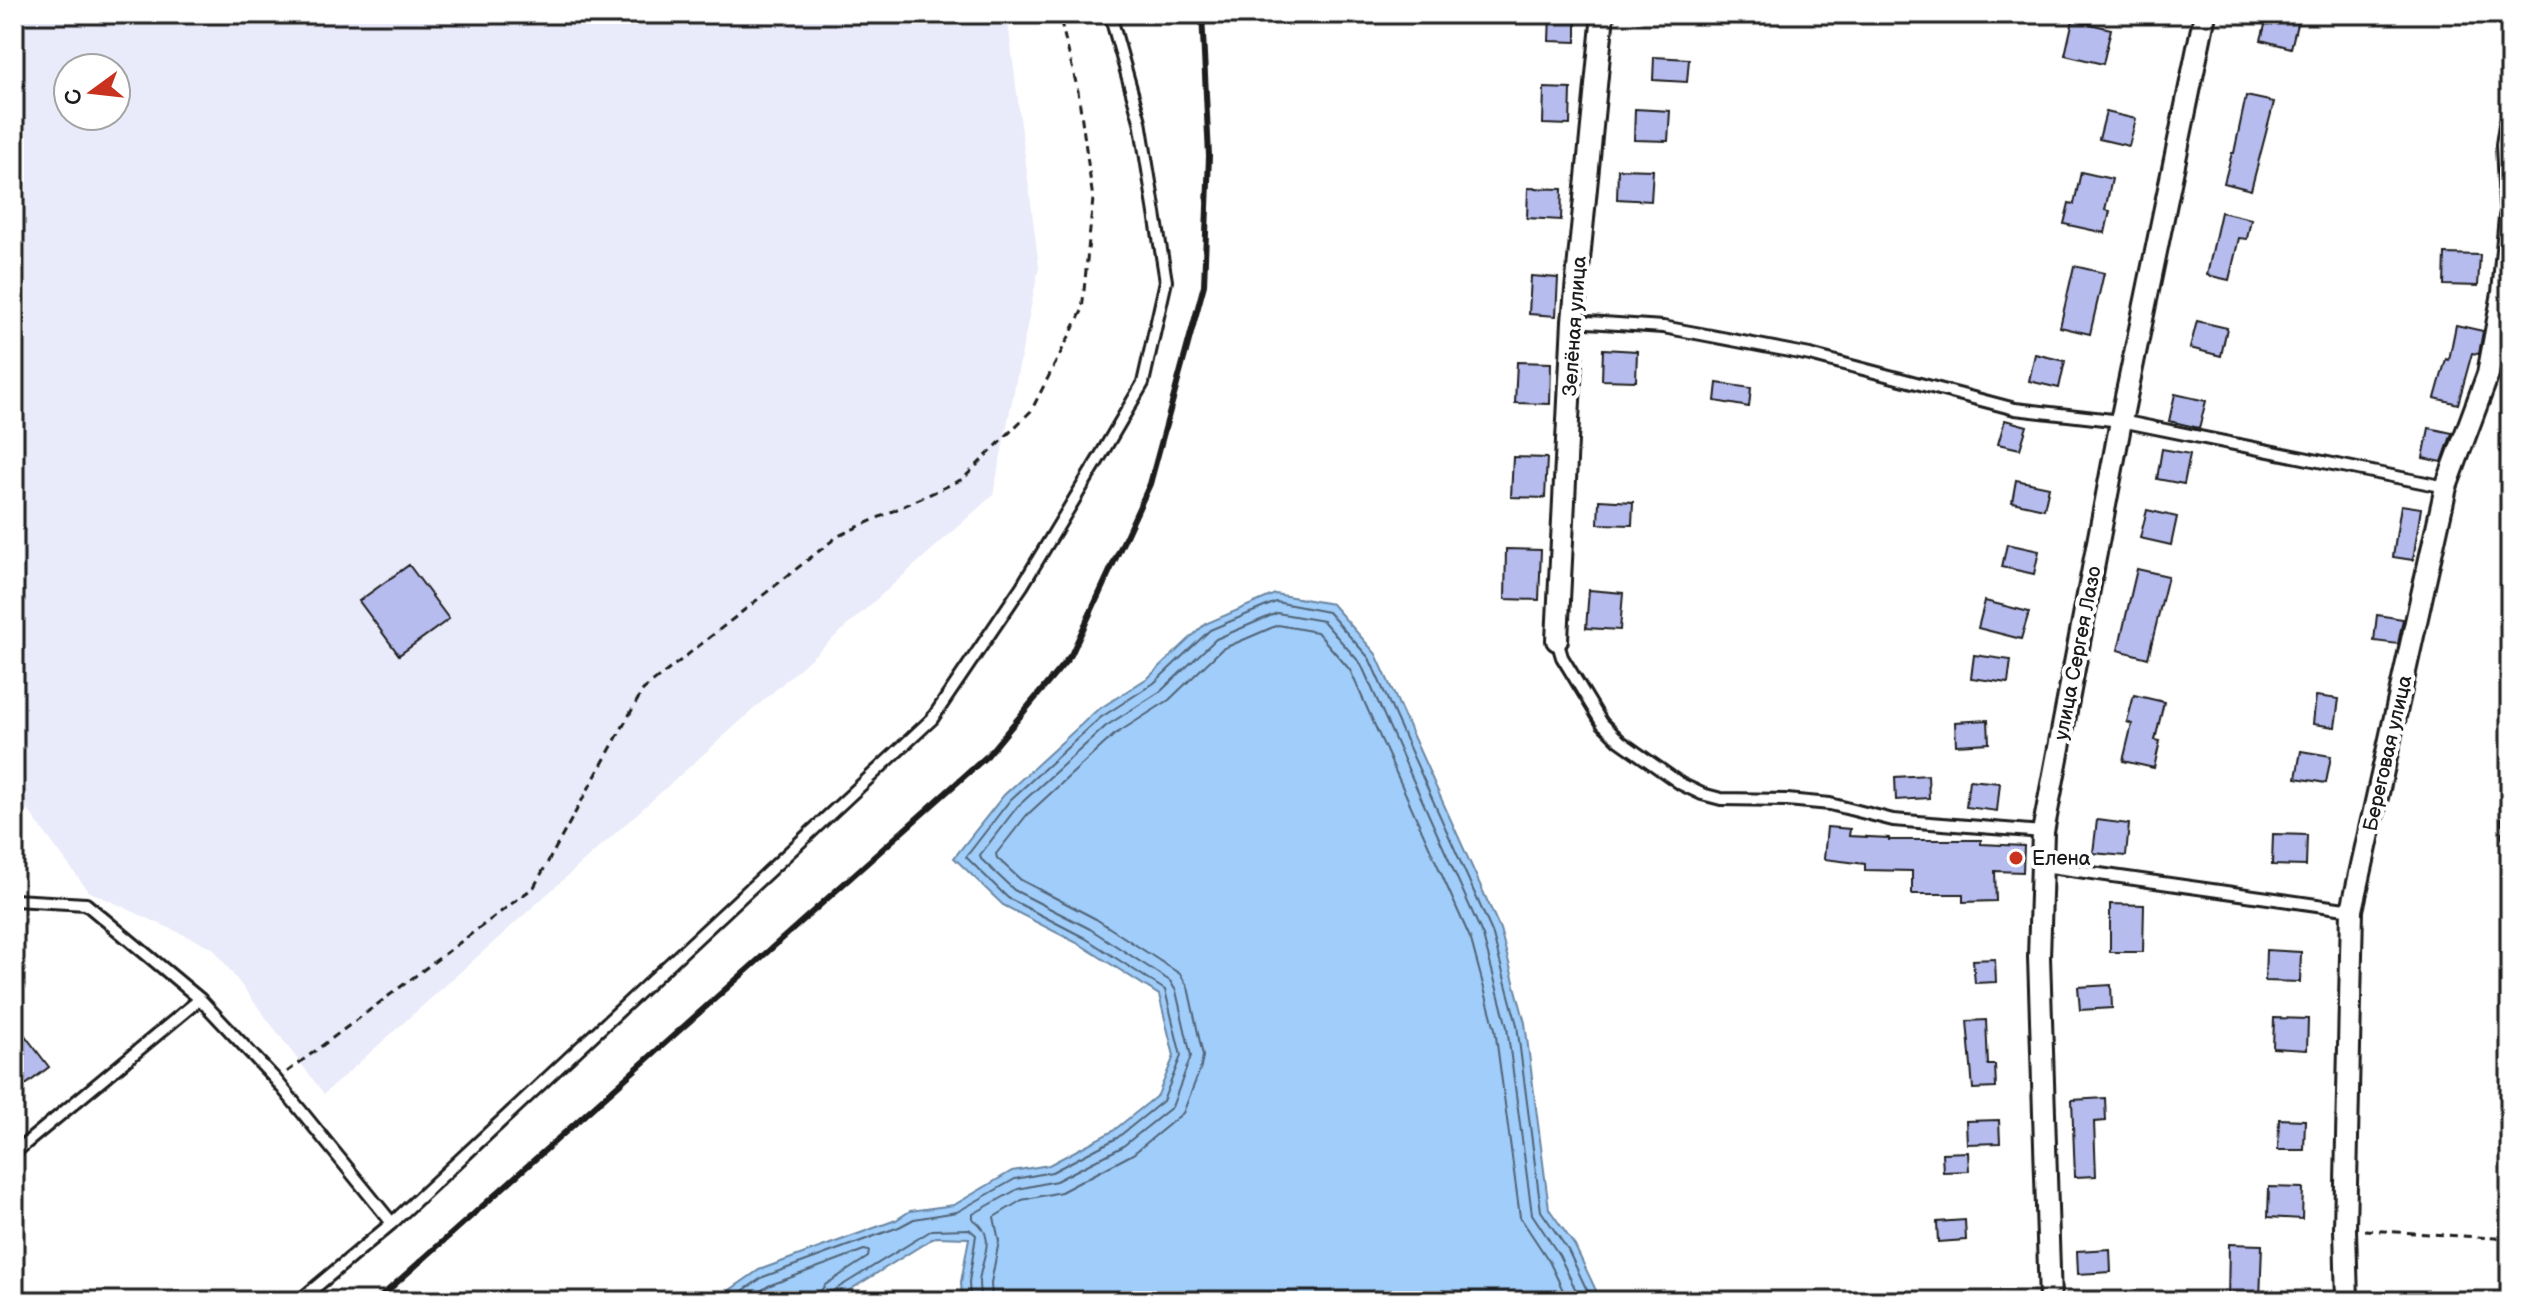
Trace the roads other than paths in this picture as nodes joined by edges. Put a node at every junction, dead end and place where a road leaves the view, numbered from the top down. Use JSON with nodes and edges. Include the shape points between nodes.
{"nodes":[{"id":1,"x":1110,"y":14,"type":"edge"},
{"id":2,"x":1603,"y":14,"type":"edge"},
{"id":3,"x":2205,"y":14,"type":"edge"},
{"id":4,"x":2510,"y":125,"type":"edge"},
{"id":5,"x":2510,"y":205,"type":"edge"},
{"id":6,"x":2510,"y":217,"type":"edge"},
{"id":7,"x":1573,"y":321,"type":"junction"},
{"id":8,"x":2121,"y":421,"type":"junction"},
{"id":9,"x":2446,"y":487,"type":"junction"},
{"id":10,"x":1557,"y":640,"type":"joint"},
{"id":11,"x":2043,"y":832,"type":"junction"},
{"id":12,"x":2043,"y":866,"type":"junction"},
{"id":13,"x":14,"y":900,"type":"edge"},
{"id":14,"x":2352,"y":910,"type":"junction"},
{"id":15,"x":200,"y":999,"type":"junction"},
{"id":16,"x":14,"y":1153,"type":"edge"},
{"id":17,"x":392,"y":1223,"type":"junction"},
{"id":18,"x":299,"y":1301,"type":"edge"},
{"id":19,"x":2050,"y":1301,"type":"edge"},
{"id":20,"x":2347,"y":1301,"type":"edge"}],
"edges":[{"from":1,"to":17,"type":"lane","via":[[1140,121],[1166,281],[1143,383],[1098,460],[1022,586],[932,719]]},
{"from":2,"to":7,"type":"street","name":"Зелёная улица"},
{"from":3,"to":8,"type":"street","name":"улица Сергея Лазо"},
{"from":4,"to":5,"type":"street"},
{"from":6,"to":9,"type":"street","name":"Береговая улица","via":[[2488,374]]},
{"from":7,"to":8,"type":"lane","via":[[1688,331],[1810,355],[2015,409]]},
{"from":7,"to":10,"type":"street","name":"Зелёная улица"},
{"from":8,"to":9,"type":"lane"},
{"from":8,"to":11,"type":"street","name":"улица Сергея Лазо"},
{"from":9,"to":14,"type":"street","name":"Береговая улица"},
{"from":10,"to":11,"type":"lane","via":[[1602,723],[1620,741],[1702,794],[1830,804],[1893,820]]},
{"from":11,"to":12,"type":"street","name":"улица Сергея Лазо"},
{"from":12,"to":14,"type":"lane"},
{"from":12,"to":19,"type":"street","name":"улица Сергея Лазо","via":[[2039,957]]},
{"from":13,"to":15,"type":"lane","via":[[86,904]]},
{"from":14,"to":20,"type":"street","name":"Береговая улица"},
{"from":15,"to":16,"type":"lane"},
{"from":15,"to":17,"type":"lane","via":[[276,1080]]},
{"from":17,"to":18,"type":"lane"}]}
